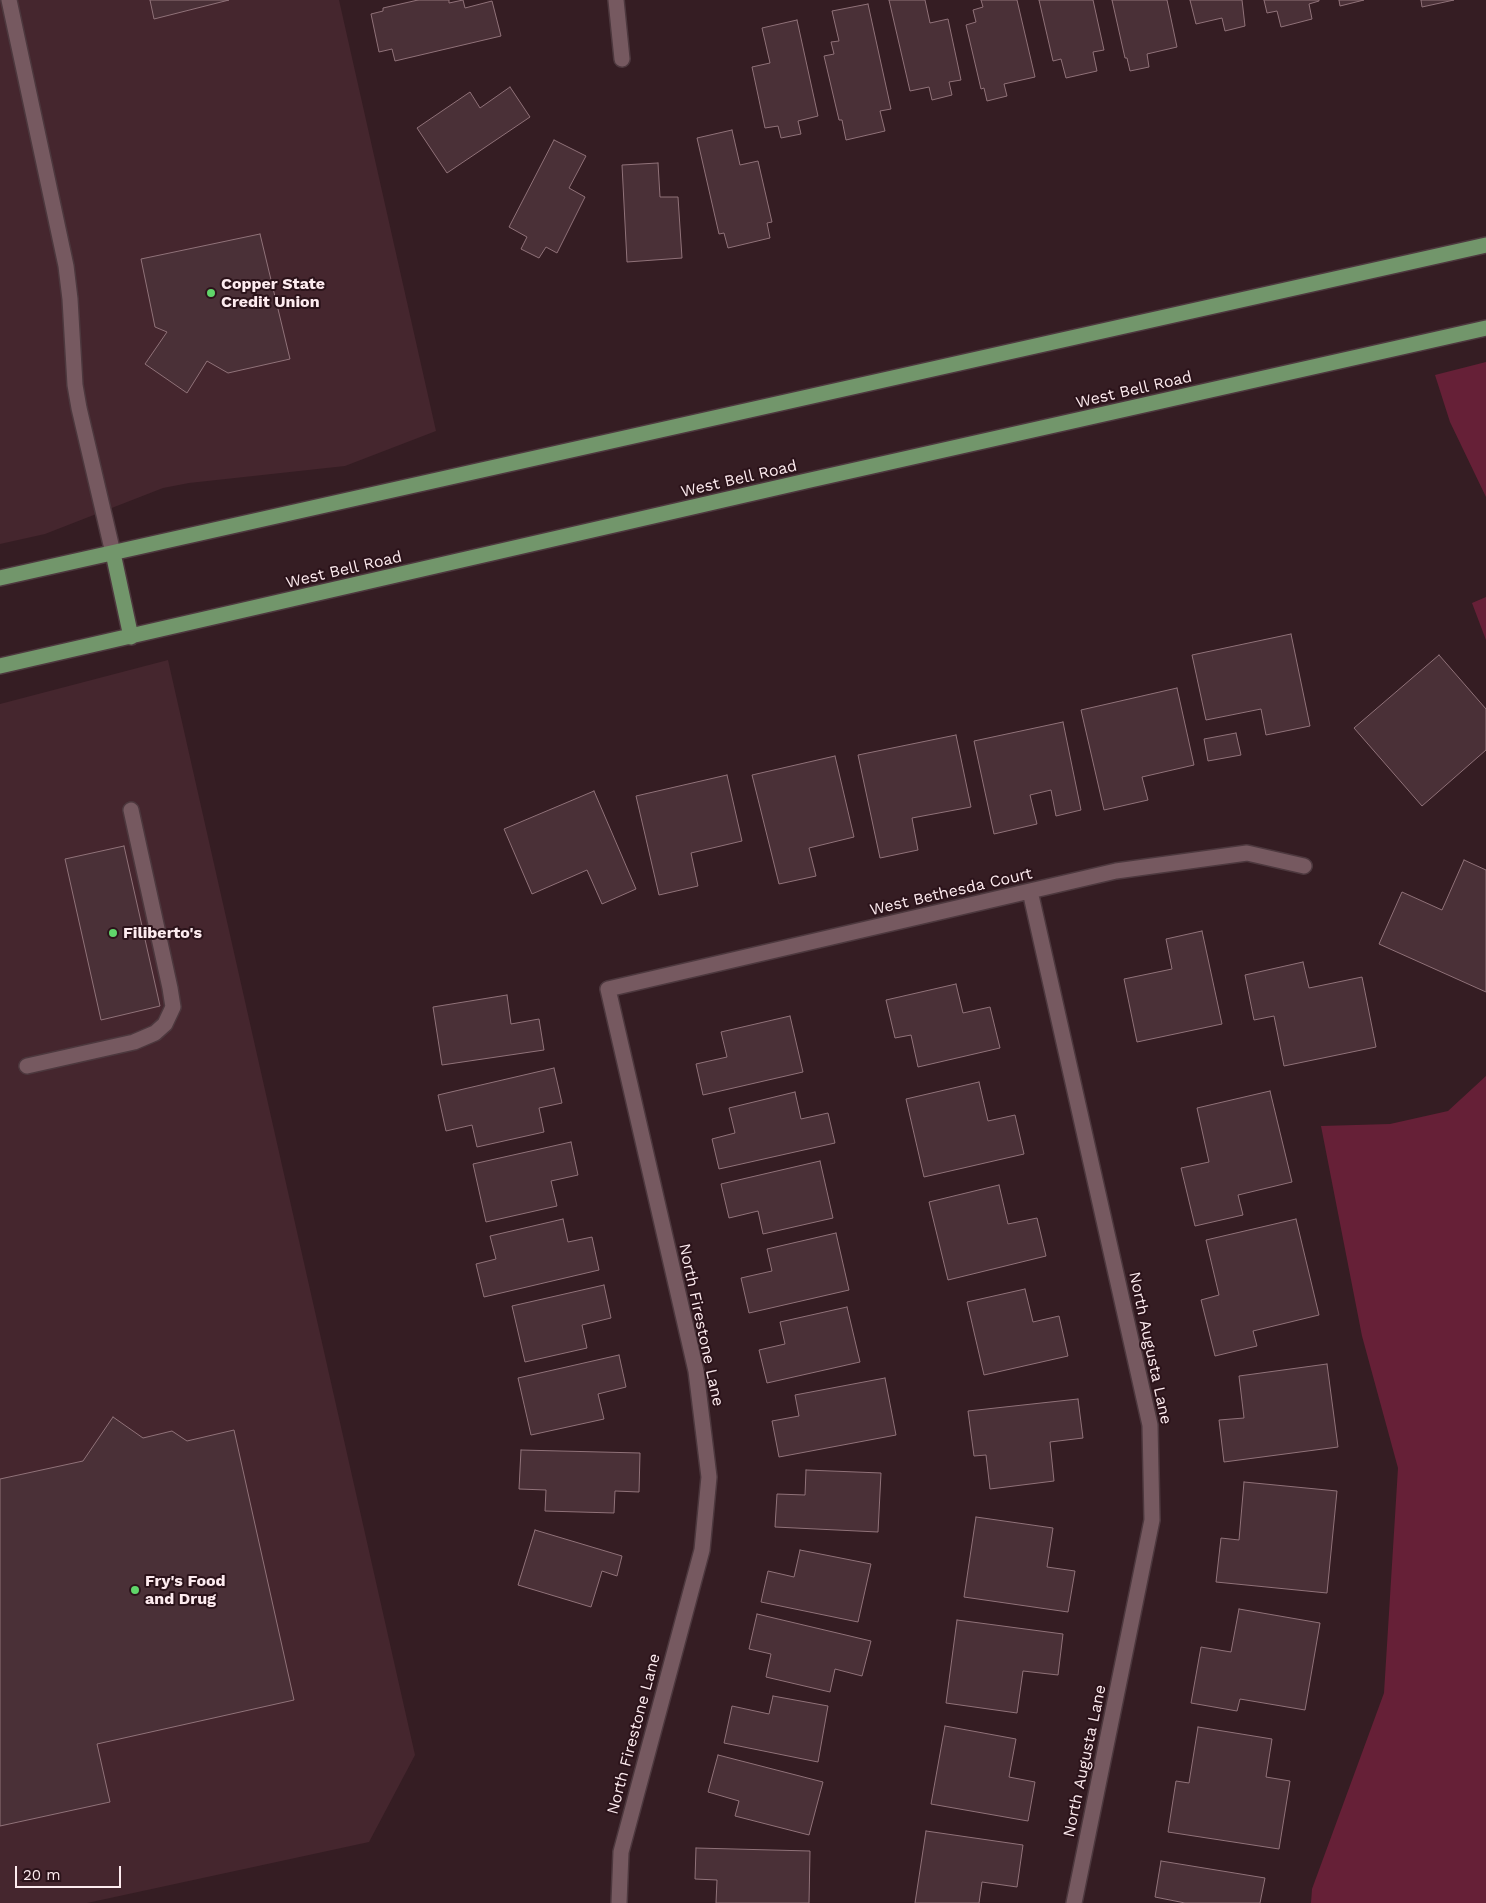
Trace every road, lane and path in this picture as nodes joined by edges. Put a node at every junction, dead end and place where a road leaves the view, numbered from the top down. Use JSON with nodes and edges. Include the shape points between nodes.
{"nodes":[{"id":1,"x":9,"y":0,"type":"edge"},
{"id":2,"x":616,"y":0,"type":"edge"},
{"id":3,"x":622,"y":59,"type":"dead end"},
{"id":4,"x":1486,"y":245,"type":"edge"},
{"id":5,"x":1486,"y":328,"type":"edge"},
{"id":6,"x":113,"y":553,"type":"junction"},
{"id":7,"x":0,"y":578,"type":"edge"},
{"id":8,"x":131,"y":637,"type":"junction"},
{"id":9,"x":0,"y":666,"type":"edge"},
{"id":10,"x":131,"y":810,"type":"dead end"},
{"id":11,"x":1304,"y":866,"type":"dead end"},
{"id":12,"x":1030,"y":891,"type":"junction"},
{"id":13,"x":608,"y":989,"type":"joint"},
{"id":14,"x":27,"y":1066,"type":"dead end"},
{"id":15,"x":619,"y":1903,"type":"edge"},
{"id":16,"x":1074,"y":1903,"type":"edge"}],
"edges":[{"from":1,"to":6,"type":"street","via":[[66,266],[74,378]]},
{"from":2,"to":3,"type":"street"},
{"from":4,"to":6,"type":"main road"},
{"from":5,"to":8,"type":"main road","name":"West Bell Road"},
{"from":6,"to":7,"type":"main road"},
{"from":6,"to":8,"type":"main road"},
{"from":8,"to":9,"type":"main road","name":"West Bell Road"},
{"from":10,"to":14,"type":"street","via":[[173,1007],[165,1024],[155,1033],[134,1042]]},
{"from":11,"to":12,"type":"street","name":"West Bethesda Court","via":[[1247,853],[1116,871]]},
{"from":12,"to":13,"type":"street","name":"West Bethesda Court"},
{"from":12,"to":16,"type":"street","name":"North Augusta Lane","via":[[1150,1425],[1152,1520]]},
{"from":13,"to":15,"type":"street","name":"North Firestone Lane","via":[[696,1371],[709,1477],[702,1550],[621,1852]]}]}
